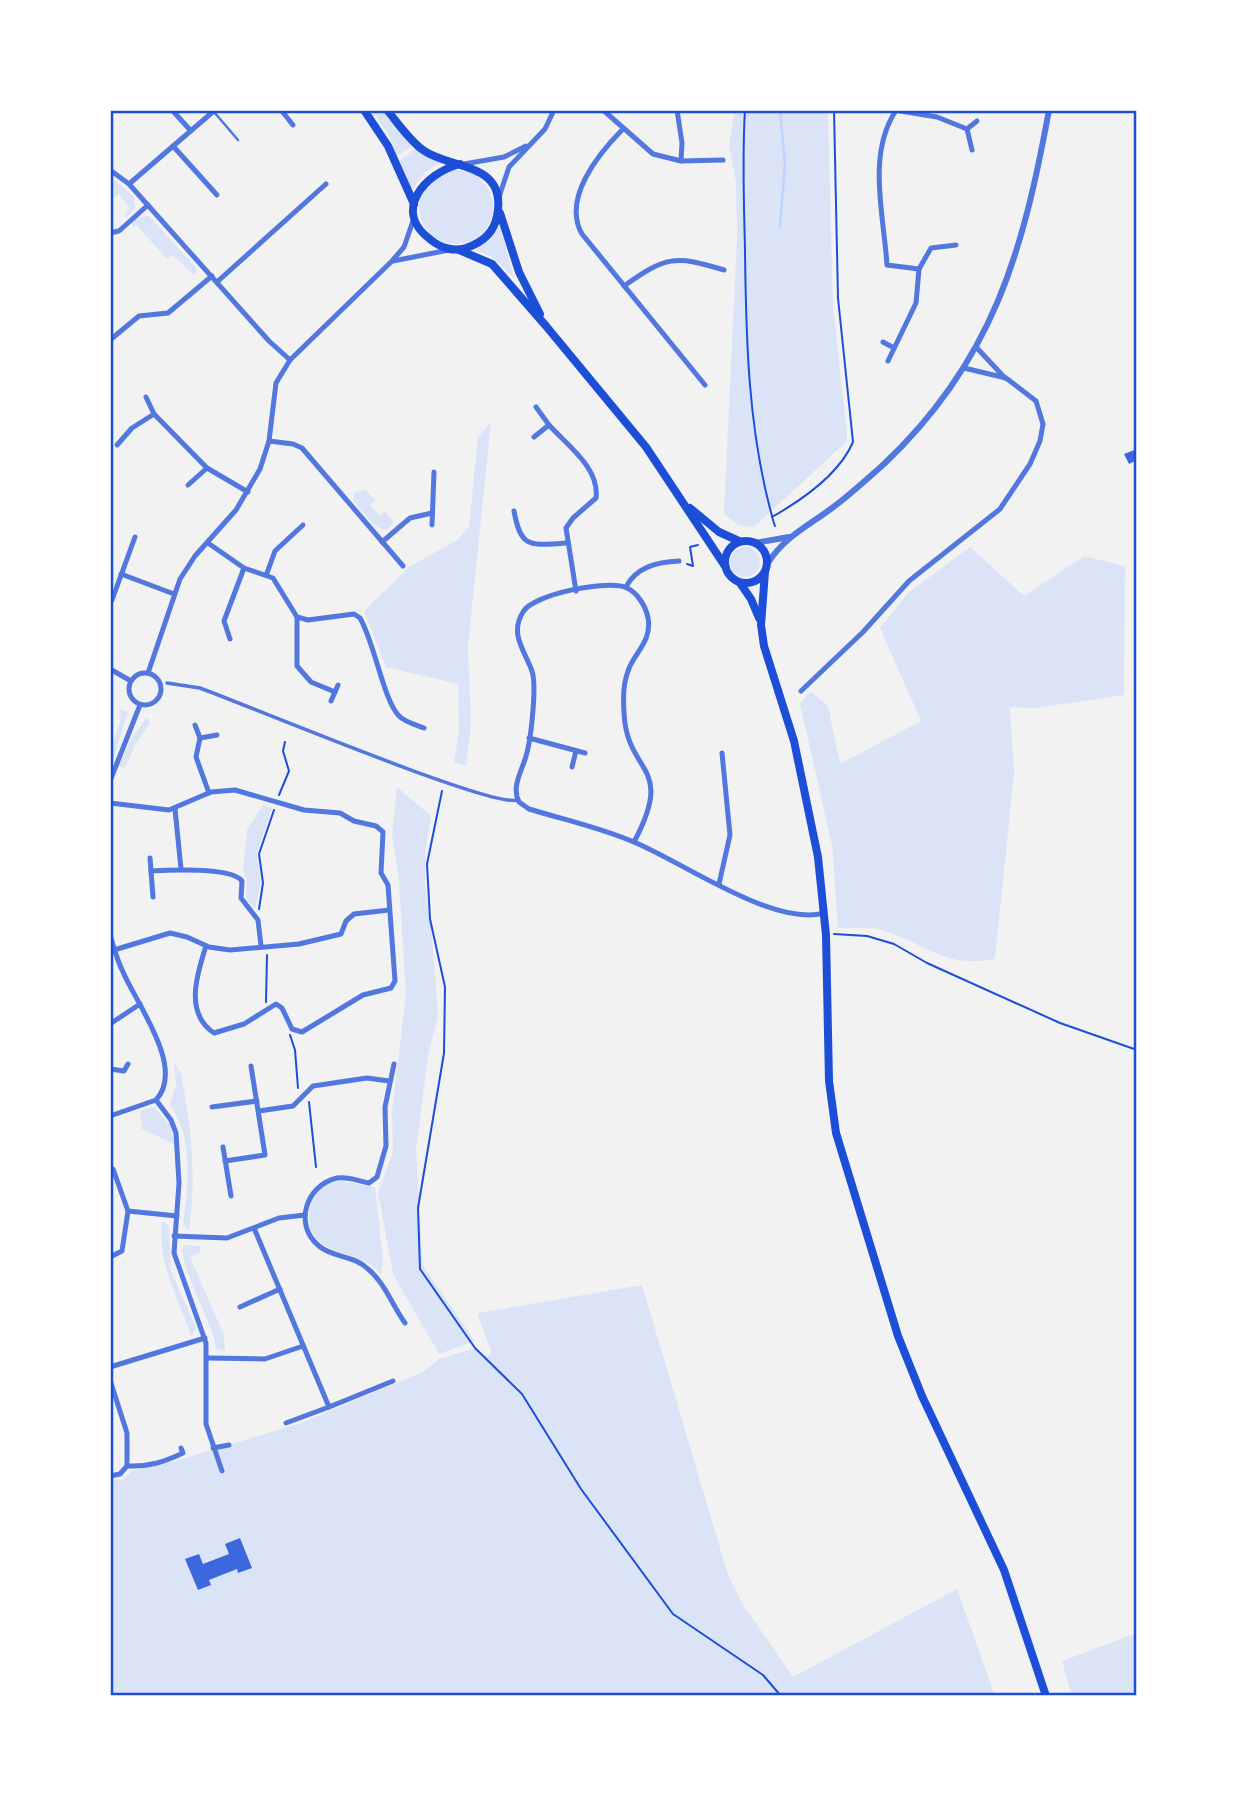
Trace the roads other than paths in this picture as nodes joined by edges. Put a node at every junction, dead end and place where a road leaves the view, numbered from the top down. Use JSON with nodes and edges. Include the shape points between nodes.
{"nodes":[{"id":1,"x":172,"y":110,"type":"edge"},
{"id":2,"x":281,"y":110,"type":"edge"},
{"id":3,"x":364,"y":110,"type":"edge"},
{"id":4,"x":387,"y":110,"type":"edge"},
{"id":5,"x":554,"y":110,"type":"edge"},
{"id":6,"x":603,"y":110,"type":"edge"},
{"id":7,"x":677,"y":110,"type":"edge"},
{"id":8,"x":1049,"y":110,"type":"edge"},
{"id":9,"x":215,"y":111,"type":"edge"},
{"id":10,"x":895,"y":111,"type":"edge"},
{"id":11,"x":977,"y":121,"type":"dead end"},
{"id":12,"x":293,"y":125,"type":"dead end"},
{"id":13,"x":623,"y":129,"type":"junction"},
{"id":14,"x":967,"y":129,"type":"junction"},
{"id":15,"x":191,"y":131,"type":"junction"},
{"id":16,"x":238,"y":140,"type":"dead end"},
{"id":17,"x":532,"y":143,"type":"junction"},
{"id":18,"x":173,"y":146,"type":"junction"},
{"id":19,"x":972,"y":150,"type":"dead end"},
{"id":20,"x":723,"y":160,"type":"dead end"},
{"id":21,"x":681,"y":161,"type":"junction"},
{"id":22,"x":462,"y":164,"type":"junction"},
{"id":23,"x":110,"y":170,"type":"edge"},
{"id":24,"x":130,"y":184,"type":"junction"},
{"id":25,"x":326,"y":184,"type":"dead end"},
{"id":26,"x":217,"y":195,"type":"dead end"},
{"id":27,"x":414,"y":204,"type":"junction"},
{"id":28,"x":498,"y":204,"type":"junction"},
{"id":29,"x":148,"y":205,"type":"junction"},
{"id":30,"x":415,"y":216,"type":"junction"},
{"id":31,"x":110,"y":233,"type":"edge"},
{"id":32,"x":956,"y":245,"type":"dead end"},
{"id":33,"x":455,"y":250,"type":"junction"},
{"id":34,"x":392,"y":261,"type":"junction"},
{"id":35,"x":887,"y":265,"type":"junction"},
{"id":36,"x":878,"y":268,"type":"dead end"},
{"id":37,"x":919,"y":269,"type":"junction"},
{"id":38,"x":724,"y":270,"type":"dead end"},
{"id":39,"x":212,"y":276,"type":"junction"},
{"id":40,"x":217,"y":282,"type":"junction"},
{"id":41,"x":624,"y":286,"type":"junction"},
{"id":42,"x":546,"y":326,"type":"junction"},
{"id":43,"x":110,"y":340,"type":"edge"},
{"id":44,"x":883,"y":342,"type":"dead end"},
{"id":45,"x":976,"y":346,"type":"junction"},
{"id":46,"x":894,"y":348,"type":"junction"},
{"id":47,"x":290,"y":360,"type":"junction"},
{"id":48,"x":888,"y":361,"type":"dead end"},
{"id":49,"x":964,"y":368,"type":"junction"},
{"id":50,"x":1006,"y":379,"type":"junction"},
{"id":51,"x":705,"y":385,"type":"dead end"},
{"id":52,"x":146,"y":397,"type":"dead end"},
{"id":53,"x":536,"y":407,"type":"dead end"},
{"id":54,"x":154,"y":414,"type":"junction"},
{"id":55,"x":549,"y":425,"type":"junction"},
{"id":56,"x":534,"y":437,"type":"dead end"},
{"id":57,"x":269,"y":441,"type":"junction"},
{"id":58,"x":117,"y":445,"type":"dead end"},
{"id":59,"x":207,"y":468,"type":"junction"},
{"id":60,"x":434,"y":472,"type":"dead end"},
{"id":61,"x":188,"y":485,"type":"dead end"},
{"id":62,"x":248,"y":492,"type":"junction"},
{"id":63,"x":684,"y":503,"type":"junction"},
{"id":64,"x":513,"y":511,"type":"dead end"},
{"id":65,"x":432,"y":513,"type":"junction"},
{"id":66,"x":303,"y":525,"type":"dead end"},
{"id":67,"x":432,"y":525,"type":"dead end"},
{"id":68,"x":790,"y":536,"type":"junction"},
{"id":69,"x":135,"y":537,"type":"dead end"},
{"id":70,"x":739,"y":541,"type":"junction"},
{"id":71,"x":382,"y":542,"type":"junction"},
{"id":72,"x":208,"y":543,"type":"junction"},
{"id":73,"x":567,"y":543,"type":"junction"},
{"id":74,"x":755,"y":543,"type":"junction"},
{"id":75,"x":679,"y":561,"type":"road end"},
{"id":76,"x":768,"y":563,"type":"junction"},
{"id":77,"x":403,"y":566,"type":"dead end"},
{"id":78,"x":725,"y":566,"type":"junction"},
{"id":79,"x":244,"y":568,"type":"junction"},
{"id":80,"x":765,"y":572,"type":"junction"},
{"id":81,"x":267,"y":573,"type":"junction"},
{"id":82,"x":121,"y":574,"type":"junction"},
{"id":83,"x":740,"y":583,"type":"junction"},
{"id":84,"x":626,"y":587,"type":"junction"},
{"id":85,"x":576,"y":590,"type":"junction"},
{"id":86,"x":174,"y":594,"type":"junction"},
{"id":87,"x":112,"y":600,"type":"edge"},
{"id":88,"x":296,"y":617,"type":"junction"},
{"id":89,"x":761,"y":625,"type":"junction"},
{"id":90,"x":230,"y":639,"type":"dead end"},
{"id":91,"x":110,"y":669,"type":"edge"},
{"id":92,"x":148,"y":673,"type":"junction"},
{"id":93,"x":131,"y":681,"type":"junction"},
{"id":94,"x":167,"y":683,"type":"dead end"},
{"id":95,"x":338,"y":685,"type":"dead end"},
{"id":96,"x":801,"y":691,"type":"dead end"},
{"id":97,"x":335,"y":692,"type":"junction"},
{"id":98,"x":331,"y":701,"type":"dead end"},
{"id":99,"x":140,"y":705,"type":"junction"},
{"id":100,"x":195,"y":725,"type":"dead end"},
{"id":101,"x":424,"y":728,"type":"dead end"},
{"id":102,"x":217,"y":735,"type":"dead end"},
{"id":103,"x":200,"y":737,"type":"junction"},
{"id":104,"x":529,"y":738,"type":"junction"},
{"id":105,"x":576,"y":751,"type":"junction"},
{"id":106,"x":585,"y":753,"type":"dead end"},
{"id":107,"x":722,"y":753,"type":"dead end"},
{"id":108,"x":572,"y":767,"type":"dead end"},
{"id":109,"x":110,"y":781,"type":"edge"},
{"id":110,"x":209,"y":793,"type":"junction"},
{"id":111,"x":517,"y":800,"type":"junction"},
{"id":112,"x":110,"y":803,"type":"edge"},
{"id":113,"x":175,"y":808,"type":"junction"},
{"id":114,"x":634,"y":842,"type":"junction"},
{"id":115,"x":150,"y":858,"type":"dead end"},
{"id":116,"x":181,"y":869,"type":"junction"},
{"id":117,"x":151,"y":871,"type":"junction"},
{"id":118,"x":719,"y":884,"type":"junction"},
{"id":119,"x":153,"y":897,"type":"dead end"},
{"id":120,"x":389,"y":909,"type":"junction"},
{"id":121,"x":824,"y":913,"type":"junction"},
{"id":122,"x":110,"y":935,"type":"edge"},
{"id":123,"x":206,"y":946,"type":"junction"},
{"id":124,"x":264,"y":946,"type":"junction"},
{"id":125,"x":114,"y":950,"type":"junction"},
{"id":126,"x":140,"y":1004,"type":"junction"},
{"id":127,"x":110,"y":1024,"type":"edge"},
{"id":128,"x":128,"y":1064,"type":"dead end"},
{"id":129,"x":394,"y":1064,"type":"dead end"},
{"id":130,"x":251,"y":1066,"type":"dead end"},
{"id":131,"x":110,"y":1069,"type":"edge"},
{"id":132,"x":390,"y":1081,"type":"junction"},
{"id":133,"x":156,"y":1100,"type":"junction"},
{"id":134,"x":257,"y":1101,"type":"junction"},
{"id":135,"x":212,"y":1107,"type":"dead end"},
{"id":136,"x":259,"y":1111,"type":"junction"},
{"id":137,"x":110,"y":1116,"type":"edge"},
{"id":138,"x":223,"y":1147,"type":"dead end"},
{"id":139,"x":225,"y":1161,"type":"junction"},
{"id":140,"x":113,"y":1169,"type":"dead end"},
{"id":141,"x":231,"y":1196,"type":"dead end"},
{"id":142,"x":128,"y":1211,"type":"junction"},
{"id":143,"x":304,"y":1215,"type":"junction"},
{"id":144,"x":177,"y":1216,"type":"junction"},
{"id":145,"x":254,"y":1228,"type":"junction"},
{"id":146,"x":174,"y":1236,"type":"junction"},
{"id":147,"x":110,"y":1257,"type":"edge"},
{"id":148,"x":280,"y":1289,"type":"junction"},
{"id":149,"x":240,"y":1307,"type":"dead end"},
{"id":150,"x":405,"y":1323,"type":"dead end"},
{"id":151,"x":205,"y":1338,"type":"junction"},
{"id":152,"x":303,"y":1346,"type":"junction"},
{"id":153,"x":208,"y":1358,"type":"junction"},
{"id":154,"x":110,"y":1367,"type":"edge"},
{"id":155,"x":110,"y":1380,"type":"edge"},
{"id":156,"x":393,"y":1381,"type":"dead end"},
{"id":157,"x":329,"y":1407,"type":"junction"},
{"id":158,"x":286,"y":1423,"type":"dead end"},
{"id":159,"x":229,"y":1445,"type":"dead end"},
{"id":160,"x":181,"y":1448,"type":"dead end"},
{"id":161,"x":213,"y":1448,"type":"junction"},
{"id":162,"x":127,"y":1466,"type":"junction"},
{"id":163,"x":222,"y":1471,"type":"dead end"},
{"id":164,"x":110,"y":1476,"type":"edge"},
{"id":165,"x":1046,"y":1696,"type":"edge"}],
"edges":[{"from":1,"to":15,"type":"street"},
{"from":2,"to":12,"type":"street"},
{"from":3,"to":27,"type":"main road","via":[[388,146]]},
{"from":4,"to":22,"type":"main road","via":[[421,149]]},
{"from":5,"to":17,"type":"street"},
{"from":6,"to":13,"type":"street"},
{"from":7,"to":21,"type":"street"},
{"from":8,"to":45,"type":"street","via":[[1022,241]]},
{"from":9,"to":15,"type":"street"},
{"from":9,"to":16,"type":"lane"},
{"from":10,"to":14,"type":"street","via":[[937,117]]},
{"from":10,"to":35,"type":"street","via":[[885,132],[879,180]]},
{"from":11,"to":14,"type":"street"},
{"from":13,"to":21,"type":"street","via":[[653,154]]},
{"from":13,"to":41,"type":"street","via":[[580,187],[574,214],[582,234]]},
{"from":14,"to":19,"type":"street"},
{"from":15,"to":18,"type":"street"},
{"from":17,"to":22,"type":"street","via":[[504,157]]},
{"from":17,"to":28,"type":"street","via":[[505,174]]},
{"from":18,"to":24,"type":"street"},
{"from":18,"to":26,"type":"street"},
{"from":20,"to":21,"type":"street"},
{"from":22,"to":27,"type":"main road","via":[[429,178]]},
{"from":22,"to":28,"type":"main road","via":[[488,179]]},
{"from":23,"to":24,"type":"street"},
{"from":24,"to":29,"type":"street"},
{"from":25,"to":40,"type":"street"},
{"from":27,"to":30,"type":"main road"},
{"from":28,"to":33,"type":"main road","via":[[488,235]]},
{"from":28,"to":42,"type":"main road","via":[[519,272]]},
{"from":29,"to":31,"type":"street","via":[[119,231]]},
{"from":29,"to":39,"type":"street"},
{"from":30,"to":33,"type":"main road","via":[[426,237]]},
{"from":30,"to":34,"type":"street","via":[[404,247]]},
{"from":32,"to":37,"type":"street","via":[[931,248]]},
{"from":33,"to":34,"type":"street"},
{"from":33,"to":42,"type":"main road","via":[[492,264]]},
{"from":34,"to":47,"type":"street"},
{"from":35,"to":36,"type":"street"},
{"from":35,"to":37,"type":"street"},
{"from":37,"to":46,"type":"street","via":[[916,303]]},
{"from":38,"to":41,"type":"street","via":[[674,259],[657,263]]},
{"from":39,"to":40,"type":"street"},
{"from":39,"to":43,"type":"street","via":[[168,313],[139,316]]},
{"from":40,"to":47,"type":"street"},
{"from":41,"to":51,"type":"street"},
{"from":42,"to":63,"type":"main road","via":[[646,447]]},
{"from":44,"to":46,"type":"street"},
{"from":45,"to":49,"type":"street"},
{"from":45,"to":50,"type":"street"},
{"from":46,"to":48,"type":"street"},
{"from":47,"to":57,"type":"street","via":[[274,391]]},
{"from":49,"to":50,"type":"street"},
{"from":49,"to":68,"type":"street","via":[[937,407],[887,461],[834,507]]},
{"from":50,"to":96,"type":"street","via":[[1031,395],[1040,407],[1043,424],[1036,452],[1016,488],[990,519],[909,581]]},
{"from":52,"to":54,"type":"street"},
{"from":53,"to":55,"type":"street"},
{"from":54,"to":58,"type":"street"},
{"from":54,"to":59,"type":"street"},
{"from":55,"to":56,"type":"street"},
{"from":55,"to":73,"type":"street","via":[[586,465],[597,489],[593,502],[570,521]]},
{"from":57,"to":62,"type":"street"},
{"from":57,"to":71,"type":"street","via":[[302,449]]},
{"from":59,"to":61,"type":"street"},
{"from":59,"to":62,"type":"street"},
{"from":60,"to":65,"type":"street"},
{"from":62,"to":72,"type":"street"},
{"from":63,"to":70,"type":"main road","via":[[719,532]]},
{"from":63,"to":78,"type":"main road"},
{"from":64,"to":73,"type":"street","via":[[518,532],[526,542]]},
{"from":65,"to":67,"type":"street"},
{"from":65,"to":71,"type":"street","via":[[410,518]]},
{"from":66,"to":81,"type":"street","via":[[275,551]]},
{"from":68,"to":74,"type":"street"},
{"from":68,"to":76,"type":"street"},
{"from":69,"to":82,"type":"street"},
{"from":70,"to":74,"type":"main road"},
{"from":70,"to":78,"type":"main road","via":[[726,553]]},
{"from":71,"to":77,"type":"street"},
{"from":72,"to":79,"type":"street"},
{"from":72,"to":86,"type":"street","via":[[195,556]]},
{"from":73,"to":85,"type":"street"},
{"from":74,"to":76,"type":"main road"},
{"from":75,"to":84,"type":"street","via":[[644,568]]},
{"from":76,"to":80,"type":"main road"},
{"from":78,"to":83,"type":"main road"},
{"from":79,"to":81,"type":"street"},
{"from":79,"to":90,"type":"street","via":[[224,621]]},
{"from":80,"to":83,"type":"main road","via":[[756,581]]},
{"from":80,"to":89,"type":"main road"},
{"from":81,"to":88,"type":"street","via":[[284,591]]},
{"from":82,"to":86,"type":"street"},
{"from":82,"to":87,"type":"street"},
{"from":83,"to":89,"type":"main road"},
{"from":84,"to":85,"type":"street"},
{"from":84,"to":114,"type":"street","via":[[643,604],[649,626],[622,692],[627,730],[653,785]]},
{"from":85,"to":104,"type":"street","via":[[535,599],[519,620],[519,645],[534,679]]},
{"from":86,"to":92,"type":"street"},
{"from":88,"to":97,"type":"street","via":[[297,666],[312,682]]},
{"from":88,"to":101,"type":"street","via":[[309,620],[354,614],[360,618],[379,662],[390,705],[401,718]]},
{"from":89,"to":121,"type":"main road","via":[[767,660],[806,787]]},
{"from":91,"to":93,"type":"street"},
{"from":92,"to":93,"type":"street"},
{"from":92,"to":99,"type":"street","via":[[159,680],[161,693],[153,703]]},
{"from":93,"to":99,"type":"street","via":[[130,695]]},
{"from":94,"to":111,"type":"street","via":[[200,688],[447,783],[498,800]]},
{"from":95,"to":97,"type":"street"},
{"from":97,"to":98,"type":"street"},
{"from":99,"to":109,"type":"street"},
{"from":100,"to":103,"type":"street"},
{"from":102,"to":103,"type":"street"},
{"from":103,"to":110,"type":"street","via":[[196,757]]},
{"from":104,"to":105,"type":"street"},
{"from":104,"to":111,"type":"street","via":[[517,780]]},
{"from":105,"to":106,"type":"street"},
{"from":105,"to":108,"type":"street"},
{"from":107,"to":118,"type":"street","via":[[730,835]]},
{"from":110,"to":113,"type":"street"},
{"from":110,"to":120,"type":"street","via":[[235,790],[308,811],[340,813],[379,828],[384,835],[382,873]]},
{"from":111,"to":114,"type":"street","via":[[529,809]]},
{"from":112,"to":113,"type":"street","via":[[151,810]]},
{"from":113,"to":116,"type":"street"},
{"from":114,"to":118,"type":"street"},
{"from":115,"to":117,"type":"street"},
{"from":116,"to":117,"type":"street"},
{"from":116,"to":124,"type":"street","via":[[238,877],[242,900],[259,923]]},
{"from":117,"to":119,"type":"street"},
{"from":118,"to":121,"type":"street","via":[[782,912]]},
{"from":120,"to":123,"type":"street","via":[[396,981],[391,988],[363,995],[302,1032],[292,1029],[279,1005],[266,1008],[244,1024],[218,1033],[210,1030],[194,993]]},
{"from":120,"to":124,"type":"street","via":[[354,914],[340,934],[297,945]]},
{"from":121,"to":165,"type":"main road","via":[[829,1081],[846,1169],[898,1336],[1004,1570]]},
{"from":122,"to":125,"type":"street"},
{"from":123,"to":124,"type":"street","via":[[230,950]]},
{"from":123,"to":125,"type":"street","via":[[170,933]]},
{"from":125,"to":126,"type":"street"},
{"from":126,"to":127,"type":"street"},
{"from":126,"to":133,"type":"street","via":[[155,1035],[165,1073],[163,1091]]},
{"from":128,"to":131,"type":"street","via":[[124,1071]]},
{"from":129,"to":132,"type":"street"},
{"from":130,"to":134,"type":"street"},
{"from":132,"to":136,"type":"street","via":[[367,1078],[319,1085],[293,1106]]},
{"from":132,"to":143,"type":"street","via":[[386,1146],[377,1177],[369,1183],[345,1177],[326,1182],[312,1195]]},
{"from":133,"to":137,"type":"street"},
{"from":133,"to":144,"type":"street","via":[[176,1133]]},
{"from":134,"to":135,"type":"street"},
{"from":134,"to":136,"type":"street"},
{"from":136,"to":139,"type":"street","via":[[265,1155]]},
{"from":138,"to":139,"type":"street"},
{"from":139,"to":141,"type":"street"},
{"from":140,"to":142,"type":"street"},
{"from":142,"to":144,"type":"street"},
{"from":142,"to":147,"type":"street","via":[[119,1255]]},
{"from":143,"to":145,"type":"street"},
{"from":143,"to":150,"type":"street","via":[[314,1242],[367,1267]]},
{"from":144,"to":146,"type":"street"},
{"from":145,"to":146,"type":"street","via":[[220,1239]]},
{"from":145,"to":148,"type":"street"},
{"from":146,"to":151,"type":"street","via":[[177,1269]]},
{"from":148,"to":149,"type":"street"},
{"from":148,"to":152,"type":"street"},
{"from":151,"to":153,"type":"street"},
{"from":151,"to":154,"type":"street"},
{"from":152,"to":153,"type":"street","via":[[265,1359]]},
{"from":152,"to":157,"type":"street"},
{"from":153,"to":161,"type":"street","via":[[205,1413]]},
{"from":155,"to":162,"type":"street","via":[[127,1433]]},
{"from":156,"to":157,"type":"street"},
{"from":157,"to":158,"type":"street"},
{"from":159,"to":161,"type":"street"},
{"from":160,"to":162,"type":"street","via":[[183,1452],[168,1460]]},
{"from":161,"to":163,"type":"street"},
{"from":162,"to":164,"type":"street"}]}
